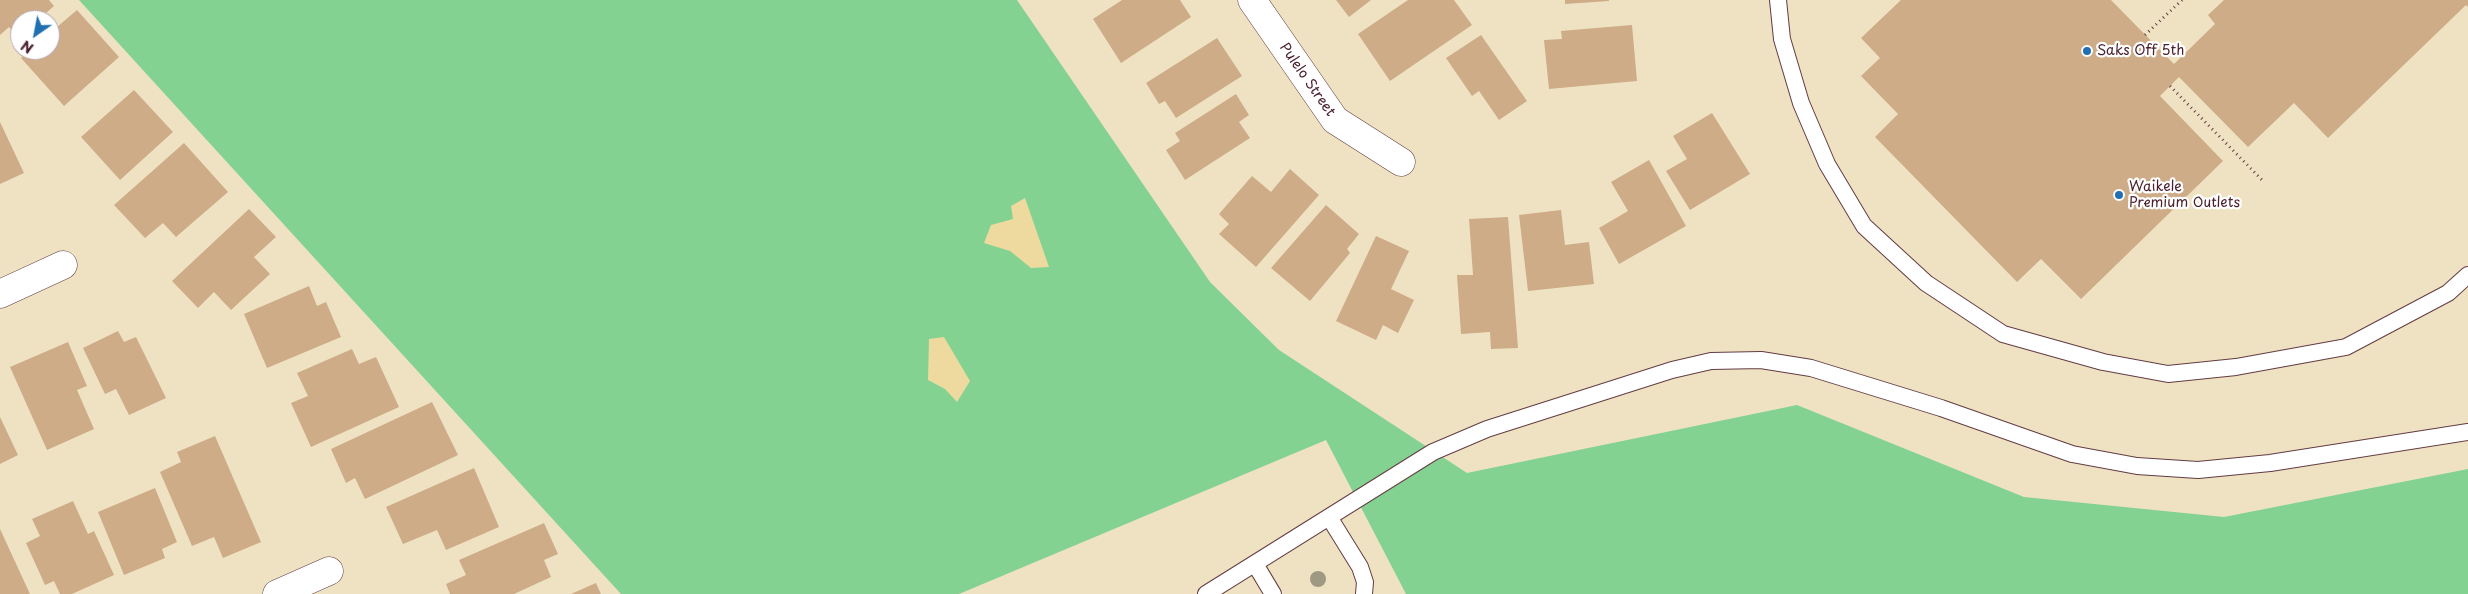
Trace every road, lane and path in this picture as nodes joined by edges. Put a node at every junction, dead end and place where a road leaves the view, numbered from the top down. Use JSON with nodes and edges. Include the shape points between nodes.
{"nodes":[{"id":1,"x":1252,"y":0,"type":"edge"},
{"id":2,"x":1778,"y":0,"type":"edge"},
{"id":3,"x":2182,"y":0,"type":"edge"},
{"id":4,"x":2145,"y":35,"type":"dead end"},
{"id":5,"x":2170,"y":86,"type":"dead end"},
{"id":6,"x":1401,"y":162,"type":"dead end"},
{"id":7,"x":2263,"y":182,"type":"dead end"},
{"id":8,"x":63,"y":265,"type":"dead end"},
{"id":9,"x":2468,"y":275,"type":"edge"},
{"id":10,"x":0,"y":294,"type":"edge"},
{"id":11,"x":2468,"y":432,"type":"edge"},
{"id":12,"x":1329,"y":517,"type":"junction"},
{"id":13,"x":1255,"y":564,"type":"junction"},
{"id":14,"x":329,"y":571,"type":"dead end"},
{"id":15,"x":277,"y":594,"type":"edge"},
{"id":16,"x":1206,"y":594,"type":"edge"},
{"id":17,"x":1274,"y":594,"type":"edge"},
{"id":18,"x":1364,"y":594,"type":"edge"}],
"edges":[{"from":1,"to":6,"type":"street","name":"Pulelo Street","via":[[1335,120]]},
{"from":2,"to":9,"type":"lane","via":[[1782,40],[1800,103],[1827,164],[1864,226],[1926,283],[2003,334],[2103,362],[2168,374],[2236,367],[2346,347],[2448,293]]},
{"from":3,"to":4,"type":"path"},
{"from":5,"to":7,"type":"path"},
{"from":8,"to":10,"type":"street"},
{"from":11,"to":12,"type":"lane","via":[[2270,463],[2198,470],[2137,466],[2072,454],[1941,408],[1811,368],[1761,360],[1711,361],[1672,370],[1487,429],[1433,452]]},
{"from":12,"to":13,"type":"lane"},
{"from":12,"to":18,"type":"lane","via":[[1360,567],[1365,582]]},
{"from":13,"to":16,"type":"lane"},
{"from":13,"to":17,"type":"lane"},
{"from":14,"to":15,"type":"street"}]}
